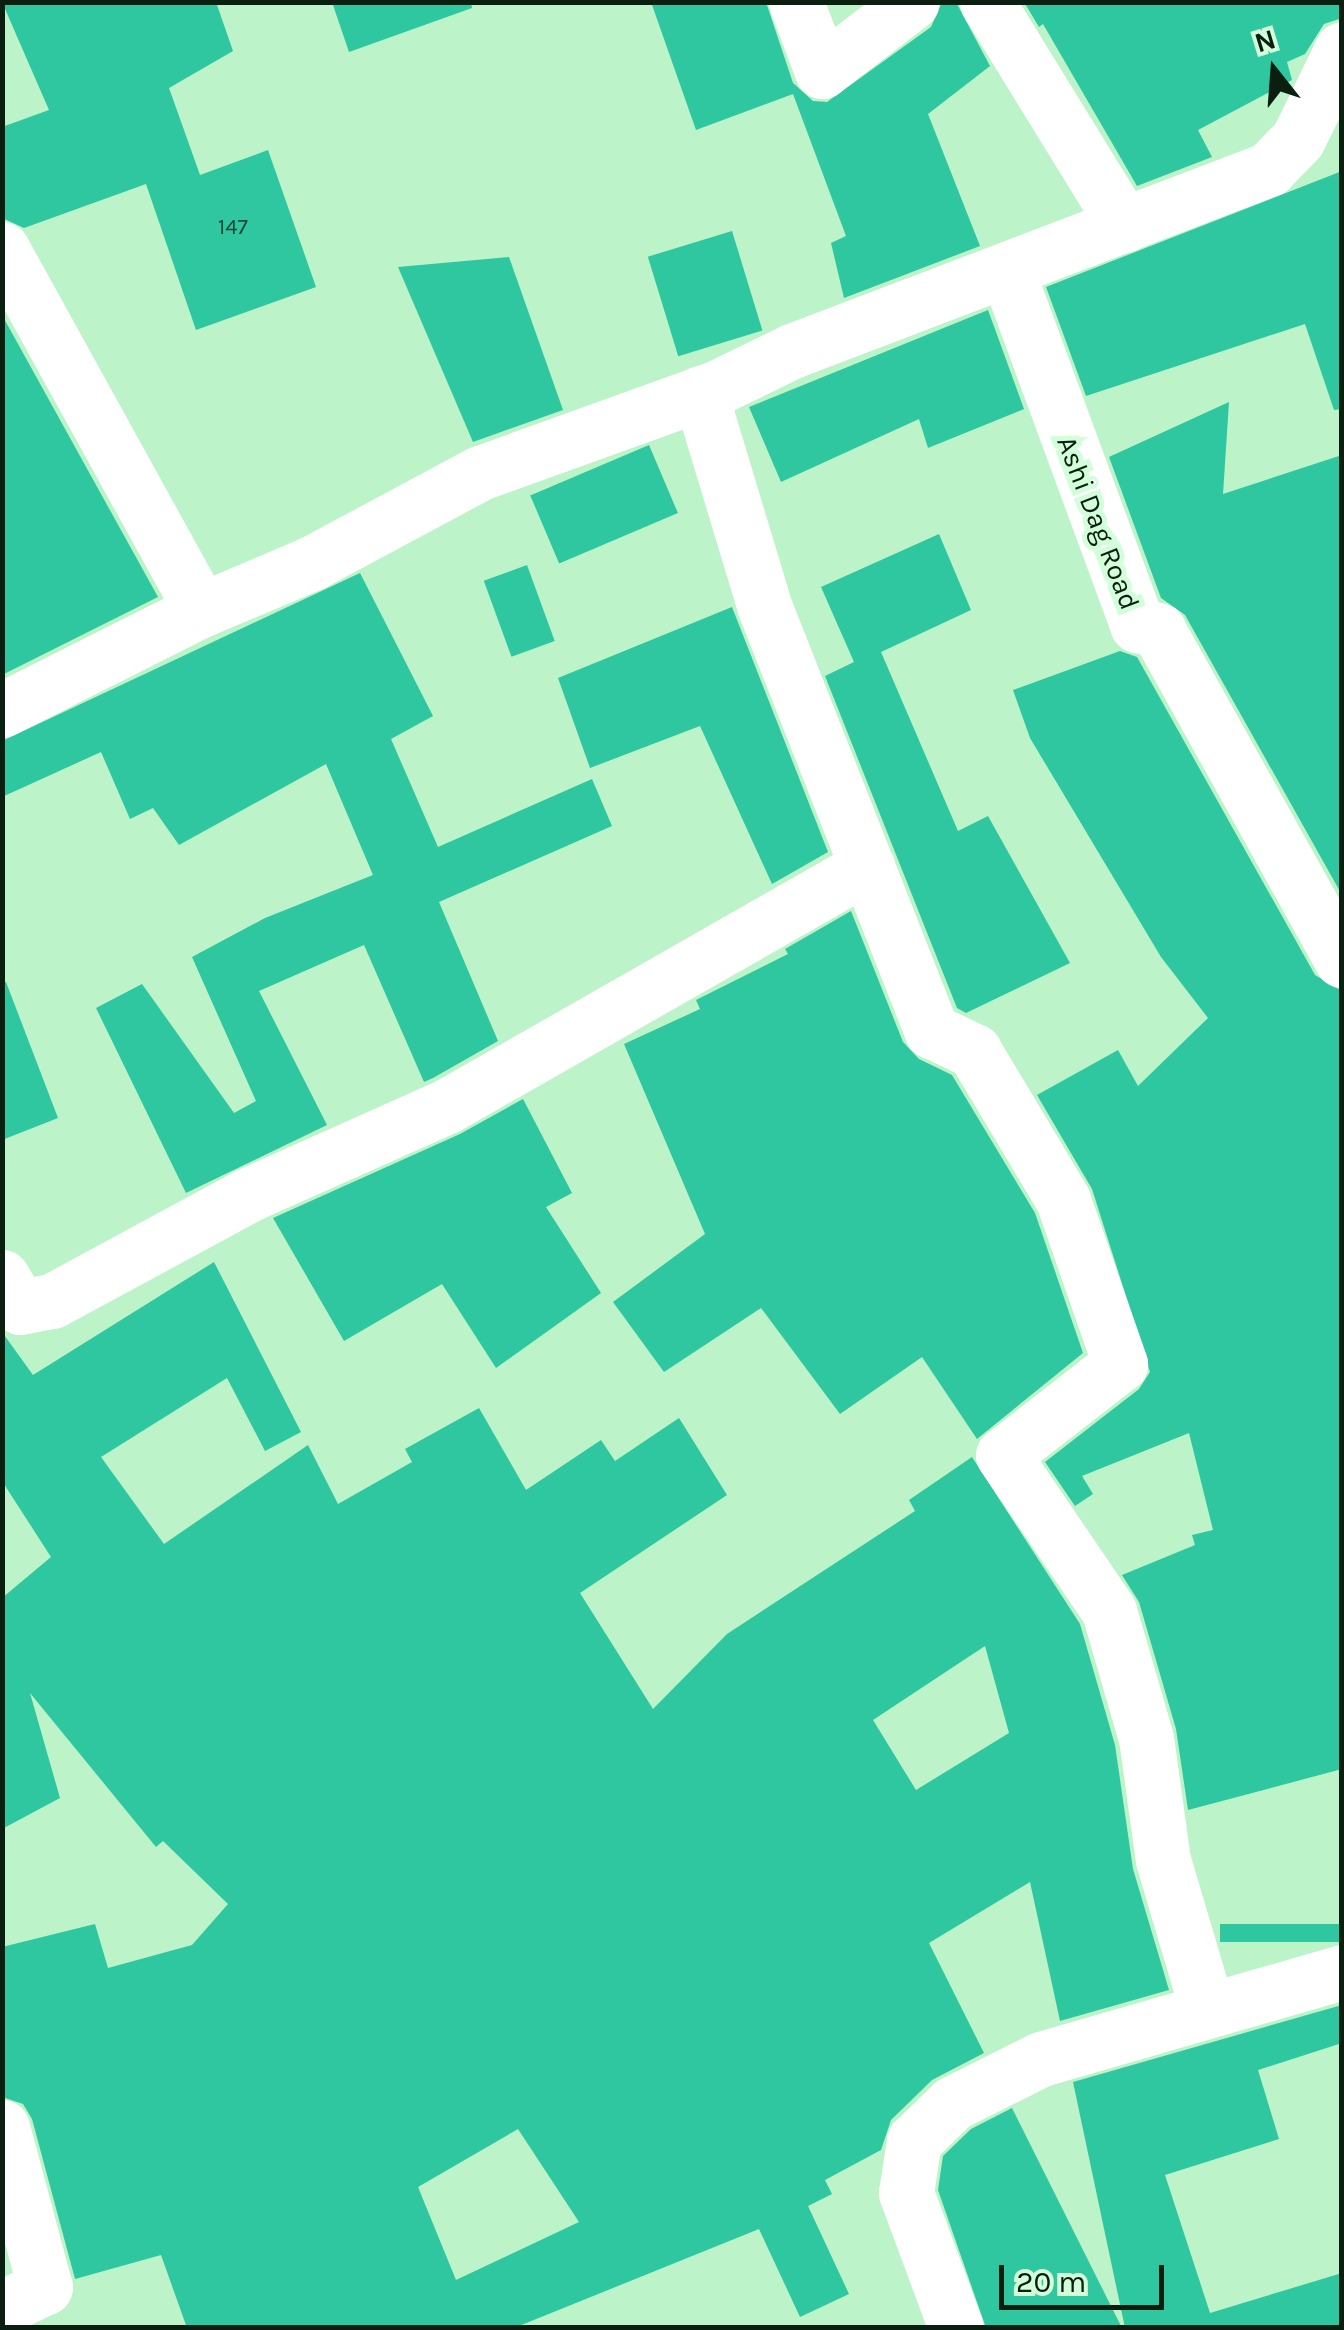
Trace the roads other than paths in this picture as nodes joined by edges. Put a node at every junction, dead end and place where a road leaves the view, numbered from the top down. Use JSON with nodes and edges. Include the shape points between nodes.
{"nodes":[{"id":1,"x":796,"y":2,"type":"edge"},
{"id":2,"x":912,"y":2,"type":"edge"},
{"id":3,"x":987,"y":2,"type":"edge"},
{"id":4,"x":1342,"y":49,"type":"edge"},
{"id":5,"x":1124,"y":225,"type":"junction"},
{"id":6,"x":2,"y":249,"type":"edge"},
{"id":7,"x":1008,"y":271,"type":"junction"},
{"id":8,"x":700,"y":393,"type":"junction"},
{"id":9,"x":201,"y":610,"type":"junction"},
{"id":10,"x":2,"y":710,"type":"edge"},
{"id":11,"x":867,"y":866,"type":"junction"},
{"id":12,"x":1342,"y":960,"type":"edge"},
{"id":13,"x":2,"y":1277,"type":"edge"},
{"id":14,"x":1342,"y":1972,"type":"edge"},
{"id":15,"x":1206,"y":2010,"type":"junction"},
{"id":16,"x":2,"y":2128,"type":"edge"},
{"id":17,"x":2,"y":2308,"type":"edge"},
{"id":18,"x":956,"y":2328,"type":"edge"}],
"edges":[{"from":1,"to":2,"type":"street","via":[[822,71]]},
{"from":3,"to":5,"type":"street"},
{"from":4,"to":5,"type":"street","via":[[1298,139],[1269,169]]},
{"from":5,"to":7,"type":"street"},
{"from":6,"to":9,"type":"street"},
{"from":7,"to":8,"type":"street"},
{"from":7,"to":12,"type":"street","name":"Ashi Dag Road","via":[[1137,625],[1158,630]]},
{"from":8,"to":9,"type":"street","via":[[480,472],[312,564]]},
{"from":8,"to":11,"type":"street","via":[[765,608]]},
{"from":9,"to":10,"type":"street"},
{"from":11,"to":13,"type":"street","via":[[447,1106],[250,1194],[52,1301],[20,1307]]},
{"from":11,"to":15,"type":"street","via":[[932,1031],[974,1050],[1063,1200],[1120,1364],[1004,1455],[1109,1611],[1146,1738],[1163,1860]]},
{"from":14,"to":15,"type":"street"},
{"from":15,"to":18,"type":"street","via":[[1041,2059],[953,2103],[914,2141],[906,2193]]},
{"from":16,"to":17,"type":"street","via":[[45,2287]]}]}
